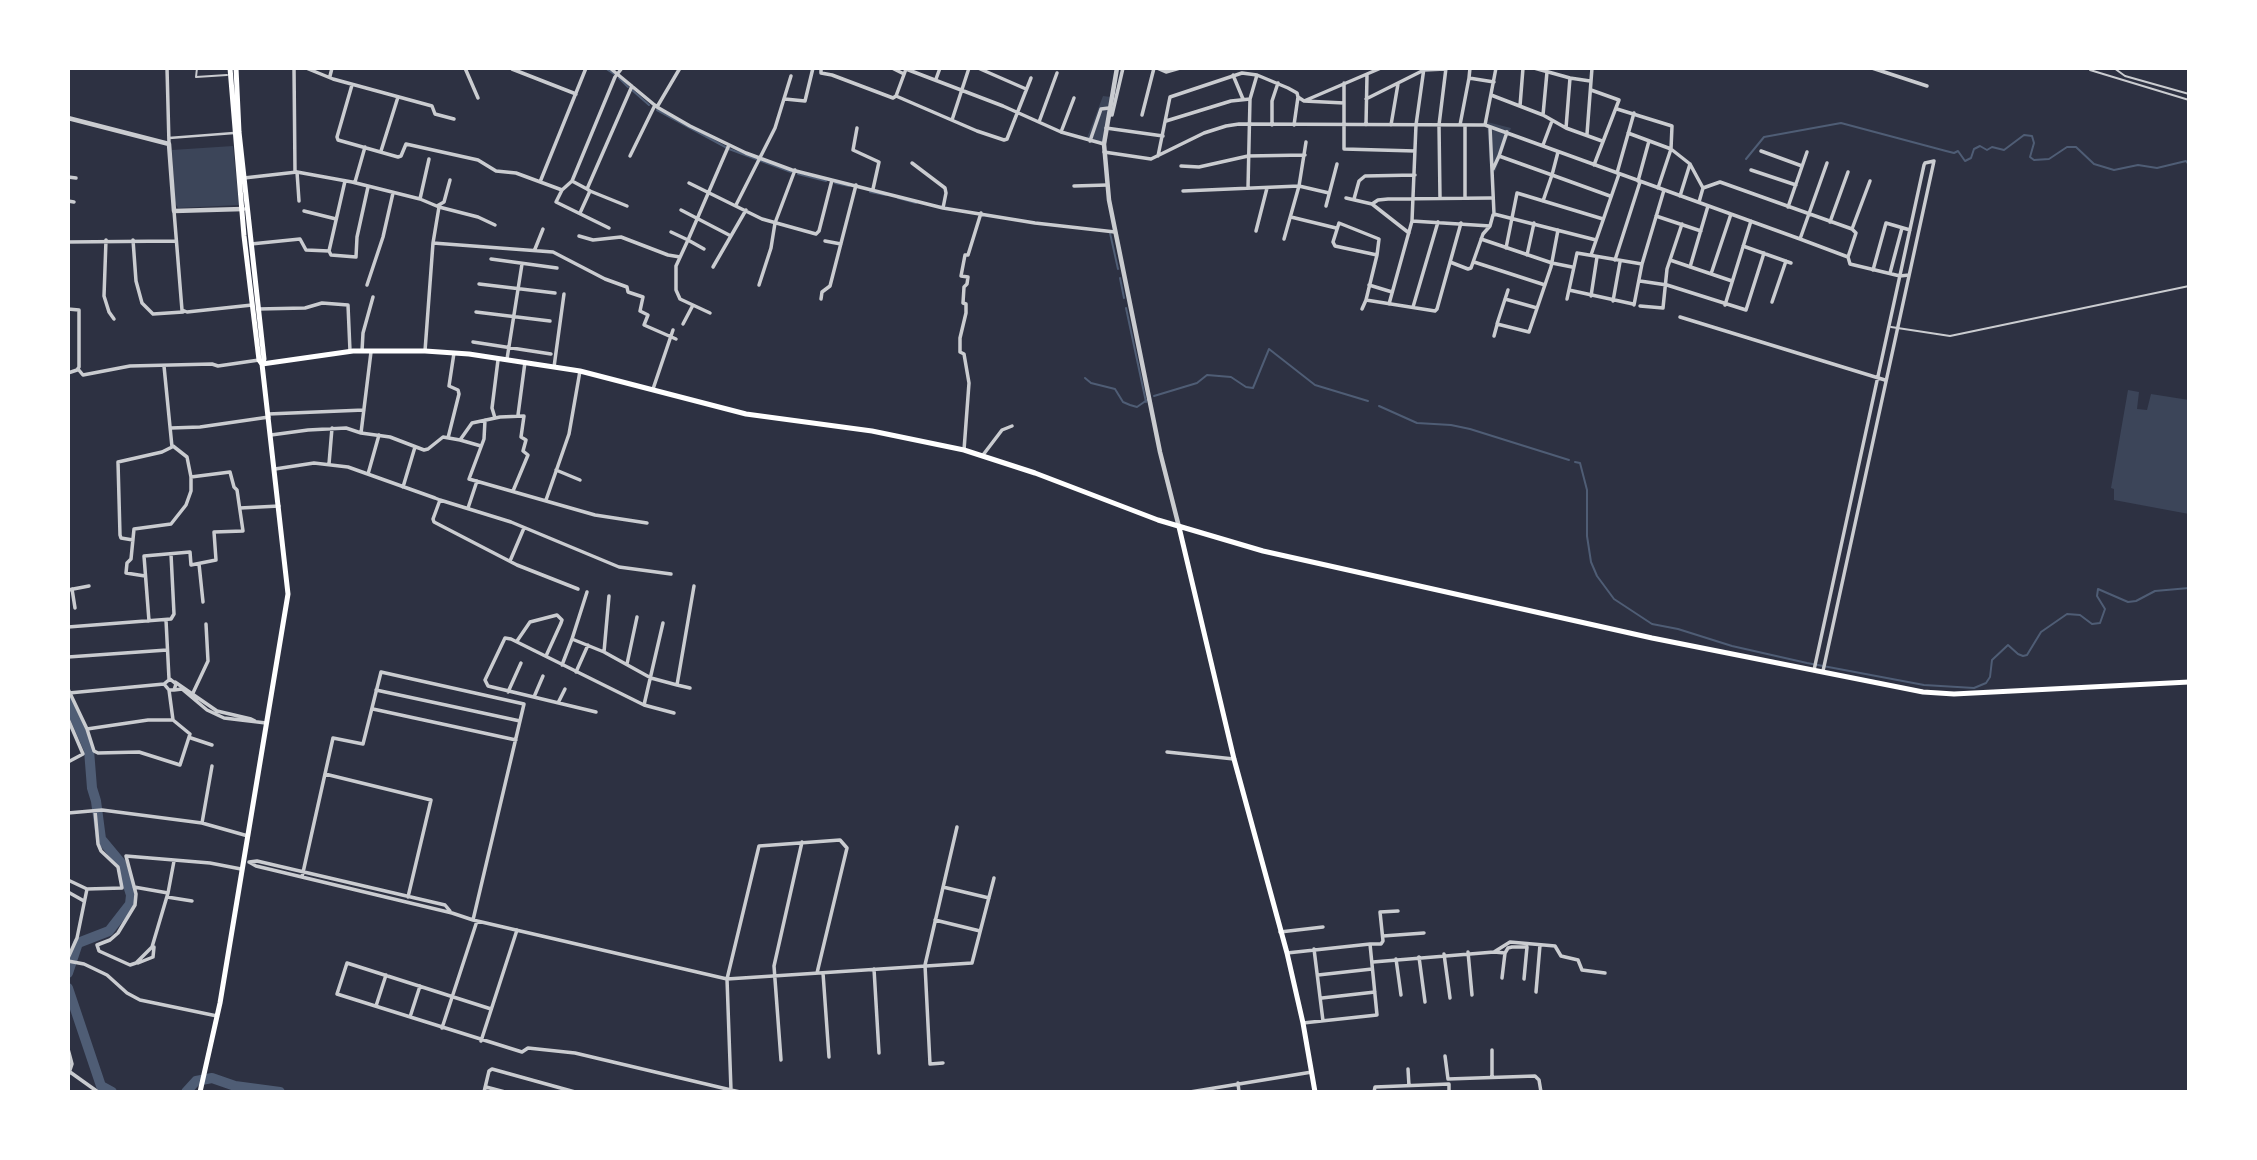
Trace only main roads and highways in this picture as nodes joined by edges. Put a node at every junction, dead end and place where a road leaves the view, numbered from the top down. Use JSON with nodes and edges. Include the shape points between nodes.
{"nodes":[{"id":1,"x":236,"y":68,"type":"edge"},
{"id":2,"x":230,"y":71,"type":"edge"},
{"id":3,"x":244,"y":209,"type":"junction"},
{"id":4,"x":261,"y":362,"type":"junction"},
{"id":5,"x":1179,"y":527,"type":"junction"},
{"id":6,"x":2189,"y":682,"type":"edge"},
{"id":7,"x":201,"y":1090,"type":"edge"},
{"id":8,"x":1315,"y":1092,"type":"edge"}],
"edges":[{"from":1,"to":3,"type":"main road"},
{"from":2,"to":3,"type":"main road"},
{"from":3,"to":4,"type":"main road"},
{"from":3,"to":4,"type":"main road"},
{"from":4,"to":5,"type":"main road","via":[[350,351],[425,351],[580,371],[746,414],[872,431],[964,450]]},
{"from":4,"to":7,"type":"main road","via":[[288,594],[247,861]]},
{"from":5,"to":6,"type":"main road","via":[[1256,550],[1451,594],[1824,666],[1938,694]]},
{"from":5,"to":8,"type":"main road","via":[[1234,759],[1287,953]]}]}
